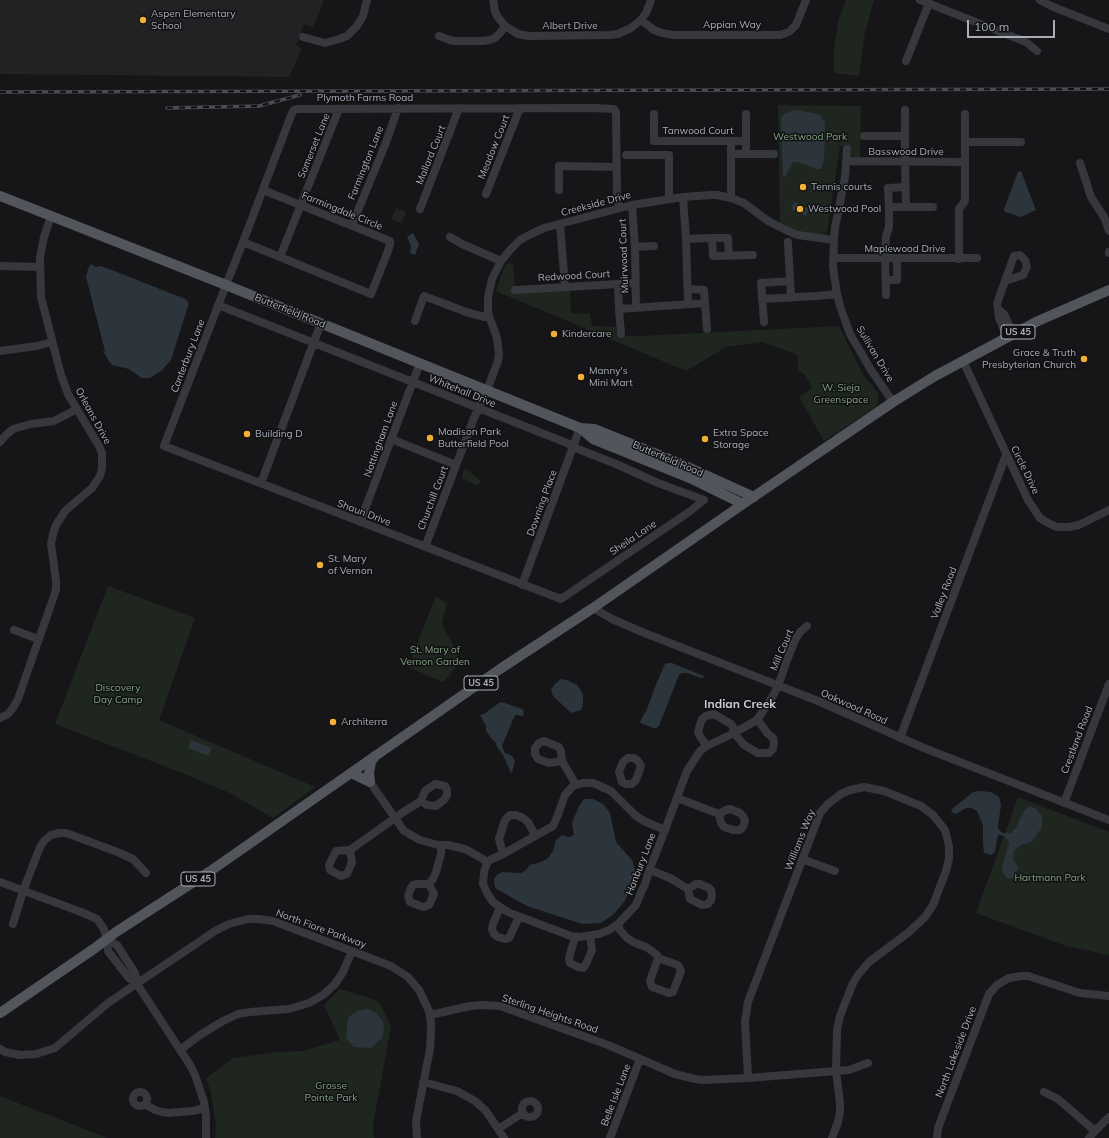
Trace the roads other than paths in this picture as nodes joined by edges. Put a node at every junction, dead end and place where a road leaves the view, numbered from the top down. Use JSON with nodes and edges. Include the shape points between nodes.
{"nodes":[{"id":1,"x":367,"y":0,"type":"edge"},
{"id":2,"x":493,"y":0,"type":"edge"},
{"id":3,"x":652,"y":0,"type":"edge"},
{"id":4,"x":806,"y":0,"type":"edge"},
{"id":5,"x":920,"y":0,"type":"edge"},
{"id":6,"x":1040,"y":0,"type":"edge"},
{"id":7,"x":929,"y":3,"type":"junction"},
{"id":8,"x":641,"y":20,"type":"junction"},
{"id":9,"x":505,"y":26,"type":"junction"},
{"id":10,"x":1109,"y":29,"type":"edge"},
{"id":11,"x":439,"y":36,"type":"dead end"},
{"id":12,"x":303,"y":37,"type":"dead end"},
{"id":13,"x":1036,"y":51,"type":"dead end"},
{"id":14,"x":906,"y":62,"type":"dead end"},
{"id":15,"x":339,"y":108,"type":"junction"},
{"id":16,"x":398,"y":108,"type":"junction"},
{"id":17,"x":459,"y":108,"type":"junction"},
{"id":18,"x":520,"y":108,"type":"junction"},
{"id":19,"x":905,"y":110,"type":"dead end"},
{"id":20,"x":654,"y":114,"type":"dead end"},
{"id":21,"x":746,"y":114,"type":"dead end"},
{"id":22,"x":964,"y":114,"type":"dead end"},
{"id":23,"x":864,"y":136,"type":"dead end"},
{"id":24,"x":905,"y":136,"type":"junction"},
{"id":25,"x":654,"y":141,"type":"junction"},
{"id":26,"x":669,"y":141,"type":"junction"},
{"id":27,"x":746,"y":141,"type":"junction"},
{"id":28,"x":731,"y":142,"type":"junction"},
{"id":29,"x":965,"y":142,"type":"junction"},
{"id":30,"x":1021,"y":142,"type":"dead end"},
{"id":31,"x":847,"y":149,"type":"dead end"},
{"id":32,"x":654,"y":154,"type":"junction"},
{"id":33,"x":731,"y":154,"type":"junction"},
{"id":34,"x":746,"y":154,"type":"junction"},
{"id":35,"x":774,"y":154,"type":"dead end"},
{"id":36,"x":626,"y":155,"type":"dead end"},
{"id":37,"x":669,"y":155,"type":"junction"},
{"id":38,"x":847,"y":162,"type":"junction"},
{"id":39,"x":905,"y":162,"type":"junction"},
{"id":40,"x":964,"y":162,"type":"junction"},
{"id":41,"x":1080,"y":163,"type":"dead end"},
{"id":42,"x":617,"y":167,"type":"junction"},
{"id":43,"x":905,"y":187,"type":"junction"},
{"id":44,"x":263,"y":190,"type":"junction"},
{"id":45,"x":559,"y":190,"type":"dead end"},
{"id":46,"x":486,"y":194,"type":"dead end"},
{"id":47,"x":0,"y":196,"type":"edge"},
{"id":48,"x":683,"y":197,"type":"junction"},
{"id":49,"x":731,"y":198,"type":"junction"},
{"id":50,"x":669,"y":199,"type":"junction"},
{"id":51,"x":301,"y":205,"type":"junction"},
{"id":52,"x":632,"y":205,"type":"junction"},
{"id":53,"x":906,"y":206,"type":"junction"},
{"id":54,"x":889,"y":207,"type":"junction"},
{"id":55,"x":933,"y":207,"type":"dead end"},
{"id":56,"x":619,"y":208,"type":"junction"},
{"id":57,"x":420,"y":209,"type":"dead end"},
{"id":58,"x":51,"y":216,"type":"junction"},
{"id":59,"x":560,"y":224,"type":"junction"},
{"id":60,"x":352,"y":225,"type":"junction"},
{"id":61,"x":1109,"y":230,"type":"edge"},
{"id":62,"x":450,"y":237,"type":"dead end"},
{"id":63,"x":712,"y":238,"type":"junction"},
{"id":64,"x":686,"y":239,"type":"junction"},
{"id":65,"x":834,"y":240,"type":"junction"},
{"id":66,"x":243,"y":242,"type":"junction"},
{"id":67,"x":788,"y":242,"type":"dead end"},
{"id":68,"x":654,"y":246,"type":"dead end"},
{"id":69,"x":635,"y":247,"type":"junction"},
{"id":70,"x":753,"y":255,"type":"dead end"},
{"id":71,"x":729,"y":256,"type":"junction"},
{"id":72,"x":280,"y":257,"type":"junction"},
{"id":73,"x":832,"y":258,"type":"junction"},
{"id":74,"x":977,"y":258,"type":"dead end"},
{"id":75,"x":886,"y":259,"type":"junction"},
{"id":76,"x":897,"y":259,"type":"junction"},
{"id":77,"x":959,"y":259,"type":"junction"},
{"id":78,"x":501,"y":261,"type":"junction"},
{"id":79,"x":0,"y":266,"type":"edge"},
{"id":80,"x":40,"y":267,"type":"junction"},
{"id":81,"x":886,"y":280,"type":"junction"},
{"id":82,"x":790,"y":281,"type":"junction"},
{"id":83,"x":1005,"y":281,"type":"dead end"},
{"id":84,"x":635,"y":283,"type":"junction"},
{"id":85,"x":618,"y":284,"type":"junction"},
{"id":86,"x":226,"y":285,"type":"junction"},
{"id":87,"x":565,"y":286,"type":"junction"},
{"id":88,"x":688,"y":289,"type":"junction"},
{"id":89,"x":515,"y":290,"type":"dead end"},
{"id":90,"x":1109,"y":290,"type":"edge"},
{"id":91,"x":837,"y":294,"type":"junction"},
{"id":92,"x":886,"y":295,"type":"dead end"},
{"id":93,"x":790,"y":298,"type":"junction"},
{"id":94,"x":762,"y":299,"type":"junction"},
{"id":95,"x":705,"y":303,"type":"junction"},
{"id":96,"x":688,"y":304,"type":"junction"},
{"id":97,"x":218,"y":305,"type":"junction"},
{"id":98,"x":636,"y":307,"type":"junction"},
{"id":99,"x":619,"y":309,"type":"junction"},
{"id":100,"x":489,"y":316,"type":"junction"},
{"id":101,"x":415,"y":321,"type":"dead end"},
{"id":102,"x":764,"y":322,"type":"dead end"},
{"id":103,"x":321,"y":323,"type":"junction"},
{"id":104,"x":707,"y":329,"type":"dead end"},
{"id":105,"x":621,"y":334,"type":"dead end"},
{"id":106,"x":1010,"y":335,"type":"junction"},
{"id":107,"x":52,"y":342,"type":"junction"},
{"id":108,"x":314,"y":343,"type":"junction"},
{"id":109,"x":0,"y":351,"type":"edge"},
{"id":110,"x":963,"y":362,"type":"junction"},
{"id":111,"x":420,"y":363,"type":"junction"},
{"id":112,"x":412,"y":382,"type":"junction"},
{"id":113,"x":487,"y":390,"type":"junction"},
{"id":114,"x":893,"y":402,"type":"junction"},
{"id":115,"x":478,"y":408,"type":"junction"},
{"id":116,"x":77,"y":409,"type":"junction"},
{"id":117,"x":580,"y":428,"type":"junction"},
{"id":118,"x":168,"y":435,"type":"joint"},
{"id":119,"x":391,"y":440,"type":"junction"},
{"id":120,"x":0,"y":442,"type":"edge"},
{"id":121,"x":573,"y":447,"type":"junction"},
{"id":122,"x":1006,"y":455,"type":"junction"},
{"id":123,"x":456,"y":465,"type":"junction"},
{"id":124,"x":261,"y":483,"type":"junction"},
{"id":125,"x":754,"y":497,"type":"junction"},
{"id":126,"x":697,"y":498,"type":"joint"},
{"id":127,"x":743,"y":504,"type":"junction"},
{"id":128,"x":1109,"y":510,"type":"edge"},
{"id":129,"x":360,"y":522,"type":"junction"},
{"id":130,"x":425,"y":547,"type":"junction"},
{"id":131,"x":522,"y":584,"type":"junction"},
{"id":132,"x":567,"y":595,"type":"joint"},
{"id":133,"x":593,"y":608,"type":"junction"},
{"id":134,"x":807,"y":626,"type":"dead end"},
{"id":135,"x":14,"y":630,"type":"dead end"},
{"id":136,"x":38,"y":639,"type":"junction"},
{"id":137,"x":1109,"y":684,"type":"edge"},
{"id":138,"x":778,"y":686,"type":"junction"},
{"id":139,"x":0,"y":718,"type":"edge"},
{"id":140,"x":757,"y":720,"type":"junction"},
{"id":141,"x":734,"y":733,"type":"junction"},
{"id":142,"x":900,"y":738,"type":"junction"},
{"id":143,"x":707,"y":746,"type":"junction"},
{"id":144,"x":375,"y":756,"type":"junction"},
{"id":145,"x":562,"y":761,"type":"dead end"},
{"id":146,"x":351,"y":773,"type":"junction"},
{"id":147,"x":370,"y":782,"type":"junction"},
{"id":148,"x":622,"y":782,"type":"dead end"},
{"id":149,"x":576,"y":785,"type":"junction"},
{"id":150,"x":611,"y":792,"type":"junction"},
{"id":151,"x":677,"y":798,"type":"junction"},
{"id":152,"x":421,"y":801,"type":"dead end"},
{"id":153,"x":1064,"y":803,"type":"junction"},
{"id":154,"x":719,"y":814,"type":"dead end"},
{"id":155,"x":395,"y":818,"type":"junction"},
{"id":156,"x":1109,"y":820,"type":"edge"},
{"id":157,"x":665,"y":830,"type":"junction"},
{"id":158,"x":535,"y":835,"type":"junction"},
{"id":159,"x":442,"y":845,"type":"junction"},
{"id":160,"x":350,"y":850,"type":"dead end"},
{"id":161,"x":503,"y":854,"type":"junction"},
{"id":162,"x":802,"y":859,"type":"junction"},
{"id":163,"x":487,"y":863,"type":"junction"},
{"id":164,"x":650,"y":871,"type":"junction"},
{"id":165,"x":835,"y":871,"type":"dead end"},
{"id":166,"x":146,"y":873,"type":"dead end"},
{"id":167,"x":0,"y":882,"type":"edge"},
{"id":168,"x":430,"y":884,"type":"dead end"},
{"id":169,"x":688,"y":889,"type":"dead end"},
{"id":170,"x":23,"y":891,"type":"junction"},
{"id":171,"x":500,"y":908,"type":"junction"},
{"id":172,"x":519,"y":917,"type":"junction"},
{"id":173,"x":13,"y":924,"type":"dead end"},
{"id":174,"x":618,"y":924,"type":"junction"},
{"id":175,"x":590,"y":936,"type":"junction"},
{"id":176,"x":575,"y":937,"type":"junction"},
{"id":177,"x":107,"y":940,"type":"junction"},
{"id":178,"x":352,"y":950,"type":"junction"},
{"id":179,"x":658,"y":958,"type":"junction"},
{"id":180,"x":137,"y":984,"type":"junction"},
{"id":181,"x":1109,"y":996,"type":"edge"},
{"id":182,"x":0,"y":1013,"type":"edge"},
{"id":183,"x":430,"y":1015,"type":"junction"},
{"id":184,"x":0,"y":1049,"type":"edge"},
{"id":185,"x":180,"y":1050,"type":"junction"},
{"id":186,"x":640,"y":1059,"type":"junction"},
{"id":187,"x":868,"y":1063,"type":"dead end"},
{"id":188,"x":836,"y":1071,"type":"junction"},
{"id":189,"x":748,"y":1078,"type":"junction"},
{"id":190,"x":423,"y":1082,"type":"junction"},
{"id":191,"x":1044,"y":1092,"type":"dead end"},
{"id":192,"x":145,"y":1104,"type":"dead end"},
{"id":193,"x":205,"y":1108,"type":"junction"},
{"id":194,"x":523,"y":1113,"type":"dead end"},
{"id":195,"x":1109,"y":1117,"type":"edge"},
{"id":196,"x":498,"y":1129,"type":"junction"},
{"id":197,"x":1094,"y":1131,"type":"junction"},
{"id":198,"x":206,"y":1138,"type":"edge"},
{"id":199,"x":417,"y":1138,"type":"edge"},
{"id":200,"x":504,"y":1138,"type":"edge"},
{"id":201,"x":610,"y":1138,"type":"edge"},
{"id":202,"x":832,"y":1138,"type":"edge"},
{"id":203,"x":937,"y":1138,"type":"edge"},
{"id":204,"x":1089,"y":1138,"type":"edge"}],
"edges":[{"from":1,"to":12,"type":"street","via":[[363,16],[347,36],[325,43]]},
{"from":2,"to":9,"type":"street","via":[[497,16]]},
{"from":3,"to":8,"type":"street","name":"Albert Drive"},
{"from":4,"to":8,"type":"street","name":"Appian Way","via":[[796,25],[789,32],[780,35],[674,35],[654,30]]},
{"from":5,"to":7,"type":"street"},
{"from":6,"to":10,"type":"street"},
{"from":7,"to":13,"type":"street","via":[[1026,42]]},
{"from":7,"to":14,"type":"street"},
{"from":8,"to":9,"type":"street","name":"Albert Drive","via":[[623,32],[610,35],[528,36],[518,34]]},
{"from":9,"to":11,"type":"street","via":[[495,38],[483,41],[454,41]]},
{"from":15,"to":16,"type":"street","name":"Plymoth Farms Road"},
{"from":15,"to":44,"type":"street","name":"Plymoth Farms Road","via":[[298,108],[292,112]]},
{"from":15,"to":51,"type":"street","name":"Somerset Lane"},
{"from":16,"to":17,"type":"street","name":"Plymoth Farms Road"},
{"from":16,"to":60,"type":"street","name":"Farmington Lane"},
{"from":17,"to":18,"type":"street","name":"Plymoth Farms Road"},
{"from":17,"to":57,"type":"street","name":"Mallard Court"},
{"from":18,"to":42,"type":"street","name":"Plymoth Farms Road","via":[[616,110]]},
{"from":18,"to":46,"type":"street","name":"Meadow Court"},
{"from":19,"to":24,"type":"street"},
{"from":20,"to":25,"type":"street","name":"Tanwood Court"},
{"from":21,"to":27,"type":"street"},
{"from":22,"to":29,"type":"street"},
{"from":23,"to":24,"type":"street"},
{"from":24,"to":39,"type":"street"},
{"from":25,"to":26,"type":"street","name":"Tanwood Court"},
{"from":25,"to":32,"type":"street"},
{"from":26,"to":28,"type":"street","name":"Tanwood Court"},
{"from":26,"to":37,"type":"street"},
{"from":27,"to":28,"type":"street","name":"Tanwood Court"},
{"from":27,"to":34,"type":"street"},
{"from":28,"to":33,"type":"street"},
{"from":29,"to":30,"type":"street"},
{"from":29,"to":40,"type":"street"},
{"from":31,"to":38,"type":"street","name":"Sullivan Drive"},
{"from":32,"to":36,"type":"street"},
{"from":32,"to":37,"type":"street"},
{"from":33,"to":34,"type":"street"},
{"from":33,"to":49,"type":"street"},
{"from":34,"to":35,"type":"street"},
{"from":37,"to":50,"type":"street"},
{"from":38,"to":39,"type":"street","name":"Basswood Drive"},
{"from":38,"to":65,"type":"street","name":"Sullivan Drive"},
{"from":39,"to":40,"type":"street","name":"Basswood Drive"},
{"from":39,"to":43,"type":"street"},
{"from":40,"to":77,"type":"street","via":[[965,201],[959,209]]},
{"from":41,"to":61,"type":"street","via":[[1091,197]]},
{"from":42,"to":45,"type":"street","via":[[559,166]]},
{"from":42,"to":56,"type":"street"},
{"from":43,"to":53,"type":"street"},
{"from":43,"to":54,"type":"street","via":[[888,188]]},
{"from":44,"to":51,"type":"street","name":"Farmingdale Circle"},
{"from":44,"to":66,"type":"street","name":"Plymoth Farms Road"},
{"from":47,"to":58,"type":"main road","name":"Butterfield Road"},
{"from":48,"to":49,"type":"street","name":"Creekside Drive","via":[[717,195]]},
{"from":48,"to":50,"type":"street","name":"Creekside Drive"},
{"from":48,"to":64,"type":"street"},
{"from":49,"to":65,"type":"street","name":"Creekside Drive","via":[[744,203],[768,221],[788,231],[812,238]]},
{"from":50,"to":52,"type":"street","name":"Creekside Drive"},
{"from":51,"to":60,"type":"street","name":"Farmingdale Circle"},
{"from":51,"to":72,"type":"street","name":"Somerset Lane"},
{"from":52,"to":56,"type":"street","name":"Creekside Drive"},
{"from":52,"to":69,"type":"street","name":"Muirwood Court"},
{"from":53,"to":54,"type":"street"},
{"from":53,"to":55,"type":"street"},
{"from":54,"to":75,"type":"street"},
{"from":56,"to":59,"type":"street","name":"Creekside Drive"},
{"from":58,"to":80,"type":"street","name":"Orleans Drive","via":[[44,237]]},
{"from":58,"to":86,"type":"main road","name":"Butterfield Road"},
{"from":59,"to":78,"type":"street","name":"Creekside Drive","via":[[526,237]]},
{"from":59,"to":87,"type":"street"},
{"from":60,"to":72,"type":"street","name":"Farmingdale Circle","via":[[390,241],[371,294]]},
{"from":62,"to":78,"type":"street"},
{"from":63,"to":64,"type":"street"},
{"from":63,"to":71,"type":"street","via":[[713,256]]},
{"from":63,"to":71,"type":"street","via":[[728,238]]},
{"from":64,"to":88,"type":"street"},
{"from":65,"to":73,"type":"street","name":"Sullivan Drive"},
{"from":66,"to":72,"type":"street","name":"Farmingdale Circle"},
{"from":66,"to":86,"type":"street","name":"Plymoth Farms Road"},
{"from":67,"to":82,"type":"street"},
{"from":68,"to":69,"type":"street"},
{"from":69,"to":84,"type":"street","name":"Muirwood Court"},
{"from":70,"to":71,"type":"street"},
{"from":73,"to":75,"type":"street","name":"Maplewood Drive"},
{"from":73,"to":91,"type":"street","name":"Sullivan Drive"},
{"from":74,"to":77,"type":"street","name":"Maplewood Drive"},
{"from":75,"to":76,"type":"street","name":"Maplewood Drive"},
{"from":75,"to":81,"type":"street"},
{"from":76,"to":77,"type":"street","name":"Maplewood Drive"},
{"from":76,"to":81,"type":"street","via":[[897,280]]},
{"from":78,"to":100,"type":"street","name":"Creekside Drive","via":[[492,279],[488,297]]},
{"from":79,"to":80,"type":"street"},
{"from":80,"to":107,"type":"street","name":"Orleans Drive","via":[[40,297]]},
{"from":81,"to":92,"type":"street"},
{"from":82,"to":93,"type":"street"},
{"from":82,"to":94,"type":"street","via":[[761,283]]},
{"from":83,"to":106,"type":"street","via":[[997,304],[999,318]]},
{"from":84,"to":85,"type":"street","name":"Redwood Court"},
{"from":84,"to":98,"type":"street","name":"Muirwood Court"},
{"from":85,"to":87,"type":"street","name":"Redwood Court"},
{"from":85,"to":99,"type":"street"},
{"from":86,"to":97,"type":"street","name":"Canterbury Lane"},
{"from":86,"to":103,"type":"main road","name":"Butterfield Road"},
{"from":87,"to":89,"type":"street","name":"Redwood Court"},
{"from":88,"to":95,"type":"street","via":[[704,290]]},
{"from":88,"to":96,"type":"street"},
{"from":90,"to":106,"type":"main road","number":"US 45"},
{"from":91,"to":93,"type":"street"},
{"from":91,"to":114,"type":"street","name":"Sullivan Drive","via":[[850,334]]},
{"from":93,"to":94,"type":"street"},
{"from":94,"to":102,"type":"street"},
{"from":95,"to":96,"type":"street"},
{"from":95,"to":104,"type":"street"},
{"from":96,"to":98,"type":"street"},
{"from":97,"to":108,"type":"street","name":"Whitehall Drive"},
{"from":97,"to":118,"type":"street","name":"Canterbury Lane"},
{"from":98,"to":99,"type":"street"},
{"from":99,"to":105,"type":"street"},
{"from":100,"to":101,"type":"street","via":[[469,313],[424,296]]},
{"from":100,"to":113,"type":"street","name":"Creekside Drive","via":[[497,338],[499,356]]},
{"from":103,"to":108,"type":"street"},
{"from":103,"to":111,"type":"main road","name":"Butterfield Road"},
{"from":106,"to":110,"type":"main road","number":"US 45"},
{"from":107,"to":109,"type":"street"},
{"from":107,"to":116,"type":"street","name":"Orleans Drive","via":[[68,394]]},
{"from":108,"to":112,"type":"street","name":"Whitehall Drive"},
{"from":108,"to":124,"type":"street"},
{"from":110,"to":114,"type":"main road","number":"US 45","via":[[929,379]]},
{"from":110,"to":122,"type":"street","name":"Circle Drive"},
{"from":111,"to":112,"type":"street","name":"Nottingham Lane"},
{"from":111,"to":113,"type":"main road","name":"Butterfield Road"},
{"from":112,"to":115,"type":"street","name":"Whitehall Drive"},
{"from":112,"to":119,"type":"street","name":"Nottingham Lane"},
{"from":113,"to":115,"type":"street","name":"Churchill Court"},
{"from":113,"to":117,"type":"main road","name":"Butterfield Road"},
{"from":114,"to":125,"type":"main road","number":"US 45"},
{"from":115,"to":121,"type":"street","name":"Whitehall Drive"},
{"from":115,"to":123,"type":"street","name":"Churchill Court"},
{"from":116,"to":120,"type":"street","via":[[54,421],[13,429]]},
{"from":116,"to":136,"type":"street","name":"Orleans Drive","via":[[102,453],[102,468],[92,488],[65,511],[56,525],[51,544],[56,590]]},
{"from":117,"to":121,"type":"street","name":"Downing Place"},
{"from":117,"to":125,"type":"main road","name":"Butterfield Road","via":[[594,429]]},
{"from":117,"to":127,"type":"main road","name":"Butterfield Road","via":[[593,439],[684,476]]},
{"from":118,"to":124,"type":"street","name":"Shaun Drive","via":[[164,446]]},
{"from":119,"to":123,"type":"street"},
{"from":119,"to":129,"type":"street","name":"Nottingham Lane"},
{"from":121,"to":126,"type":"street","name":"Whitehall Drive"},
{"from":121,"to":131,"type":"street","name":"Downing Place"},
{"from":122,"to":128,"type":"street","name":"Circle Drive","via":[[1028,500],[1040,518],[1048,523],[1069,528]]},
{"from":122,"to":142,"type":"street","name":"Valley Road"},
{"from":123,"to":130,"type":"street","name":"Churchill Court"},
{"from":124,"to":129,"type":"street","name":"Shaun Drive"},
{"from":125,"to":127,"type":"main road","number":"US 45"},
{"from":126,"to":132,"type":"street","name":"Sheila Lane","via":[[704,500]]},
{"from":127,"to":133,"type":"main road","number":"US 45"},
{"from":129,"to":130,"type":"street","name":"Shaun Drive"},
{"from":130,"to":131,"type":"street","name":"Shaun Drive"},
{"from":131,"to":132,"type":"street","name":"Shaun Drive","via":[[561,599]]},
{"from":133,"to":138,"type":"street","name":"Oakwood Road","via":[[612,619]]},
{"from":133,"to":144,"type":"main road","number":"US 45"},
{"from":134,"to":138,"type":"street","name":"Mill Court","via":[[795,640]]},
{"from":135,"to":136,"type":"street"},
{"from":136,"to":139,"type":"street","name":"Orleans Drive","via":[[18,699],[8,714]]},
{"from":137,"to":153,"type":"street","name":"Crestland Road"},
{"from":138,"to":140,"type":"street","name":"Hanbury Lane"},
{"from":138,"to":142,"type":"street","name":"Oakwood Road"},
{"from":140,"to":141,"type":"street","name":"Hanbury Lane"},
{"from":140,"to":141,"type":"street","via":[[773,738],[773,749],[769,753],[758,752],[744,745]]},
{"from":141,"to":143,"type":"street","name":"Hanbury Lane"},
{"from":141,"to":143,"type":"street","via":[[731,724],[724,719],[714,714],[706,716],[702,719],[698,732]]},
{"from":142,"to":153,"type":"street","name":"Oakwood Road"},
{"from":143,"to":151,"type":"street","name":"Hanbury Lane","via":[[700,751],[687,771]]},
{"from":144,"to":146,"type":"main road","number":"US 45"},
{"from":144,"to":147,"type":"main road","via":[[371,762]]},
{"from":145,"to":149,"type":"street"},
{"from":146,"to":147,"type":"main road"},
{"from":146,"to":177,"type":"main road","number":"US 45"},
{"from":147,"to":155,"type":"street"},
{"from":148,"to":150,"type":"street"},
{"from":149,"to":150,"type":"street","name":"Hanbury Lane","via":[[593,782]]},
{"from":149,"to":158,"type":"street","via":[[565,795],[553,826]]},
{"from":150,"to":157,"type":"street","name":"Hanbury Lane","via":[[636,816]]},
{"from":151,"to":154,"type":"street"},
{"from":151,"to":157,"type":"street","name":"Hanbury Lane"},
{"from":152,"to":155,"type":"street"},
{"from":153,"to":156,"type":"street","name":"Oakwood Road"},
{"from":155,"to":159,"type":"street","via":[[404,831],[412,836]]},
{"from":155,"to":160,"type":"street"},
{"from":157,"to":164,"type":"street","name":"Hanbury Lane"},
{"from":158,"to":161,"type":"street"},
{"from":158,"to":161,"type":"street","via":[[524,818],[516,814],[510,815],[504,823],[500,839]]},
{"from":159,"to":163,"type":"street","via":[[465,849]]},
{"from":159,"to":168,"type":"street","via":[[436,872]]},
{"from":161,"to":163,"type":"street"},
{"from":162,"to":165,"type":"street"},
{"from":162,"to":188,"type":"street","name":"Williams Way","via":[[820,813],[840,794],[850,790],[864,788],[884,791],[921,806],[934,815],[948,838],[949,859],[933,905],[909,932],[869,962],[853,983],[837,1030]]},
{"from":162,"to":189,"type":"street","name":"Williams Way","via":[[748,1002],[745,1027]]},
{"from":163,"to":171,"type":"street","name":"Hanbury Lane","via":[[483,884],[490,898]]},
{"from":164,"to":169,"type":"street","via":[[670,878]]},
{"from":164,"to":174,"type":"street","name":"Hanbury Lane","via":[[636,905]]},
{"from":166,"to":170,"type":"street","via":[[126,856],[66,832],[59,833],[51,835],[40,847]]},
{"from":167,"to":170,"type":"street"},
{"from":170,"to":173,"type":"street"},
{"from":170,"to":177,"type":"street","via":[[91,916],[100,923]]},
{"from":171,"to":172,"type":"street","name":"Hanbury Lane"},
{"from":171,"to":172,"type":"street","via":[[492,929],[498,937],[509,938]]},
{"from":172,"to":176,"type":"street","name":"Hanbury Lane"},
{"from":174,"to":175,"type":"street","name":"Hanbury Lane"},
{"from":174,"to":179,"type":"street","via":[[626,937],[652,950]]},
{"from":175,"to":176,"type":"street","name":"Hanbury Lane"},
{"from":175,"to":176,"type":"street","via":[[592,950],[583,968],[570,963]]},
{"from":177,"to":180,"type":"street","via":[[117,945],[135,973]]},
{"from":177,"to":182,"type":"main road","number":"US 45"},
{"from":178,"to":180,"type":"street","name":"North Fiore Parkway","via":[[273,920],[248,919],[215,931]]},
{"from":178,"to":183,"type":"street","name":"North Fiore Parkway","via":[[391,966],[408,977],[419,990]]},
{"from":178,"to":185,"type":"street","via":[[343,972],[334,984],[309,1004],[289,1009],[238,1014],[200,1035]]},
{"from":179,"to":179,"type":"street","via":[[650,981],[652,987],[669,993],[674,992],[681,971],[678,965]]},
{"from":180,"to":184,"type":"street","name":"North Fiore Parkway","via":[[51,1050],[20,1055]]},
{"from":180,"to":185,"type":"street"},
{"from":181,"to":203,"type":"street","name":"North Lakeside Drive","via":[[1080,993],[1028,976],[1015,977],[997,985],[989,994],[938,1128]]},
{"from":183,"to":186,"type":"street","name":"Sterling Heights Road","via":[[470,1006],[500,1006]]},
{"from":183,"to":190,"type":"street","name":"North Fiore Parkway","via":[[432,1032]]},
{"from":185,"to":193,"type":"street","via":[[195,1075]]},
{"from":186,"to":189,"type":"street","name":"Sterling Heights Road","via":[[675,1074],[695,1079]]},
{"from":186,"to":201,"type":"street","name":"Belle Isle Lane"},
{"from":187,"to":188,"type":"street","name":"Sterling Heights Road","via":[[849,1070]]},
{"from":188,"to":189,"type":"street","name":"Sterling Heights Road"},
{"from":188,"to":202,"type":"street","name":"Williams Way","via":[[840,1112]]},
{"from":190,"to":196,"type":"street","via":[[448,1087],[468,1096],[486,1111]]},
{"from":190,"to":199,"type":"street","name":"North Fiore Parkway","via":[[416,1121]]},
{"from":191,"to":197,"type":"street","via":[[1058,1098]]},
{"from":192,"to":193,"type":"street","via":[[155,1110],[169,1113]]},
{"from":193,"to":198,"type":"street"},
{"from":194,"to":196,"type":"street"},
{"from":195,"to":197,"type":"street"},
{"from":196,"to":200,"type":"street"},
{"from":197,"to":204,"type":"street"}]}
